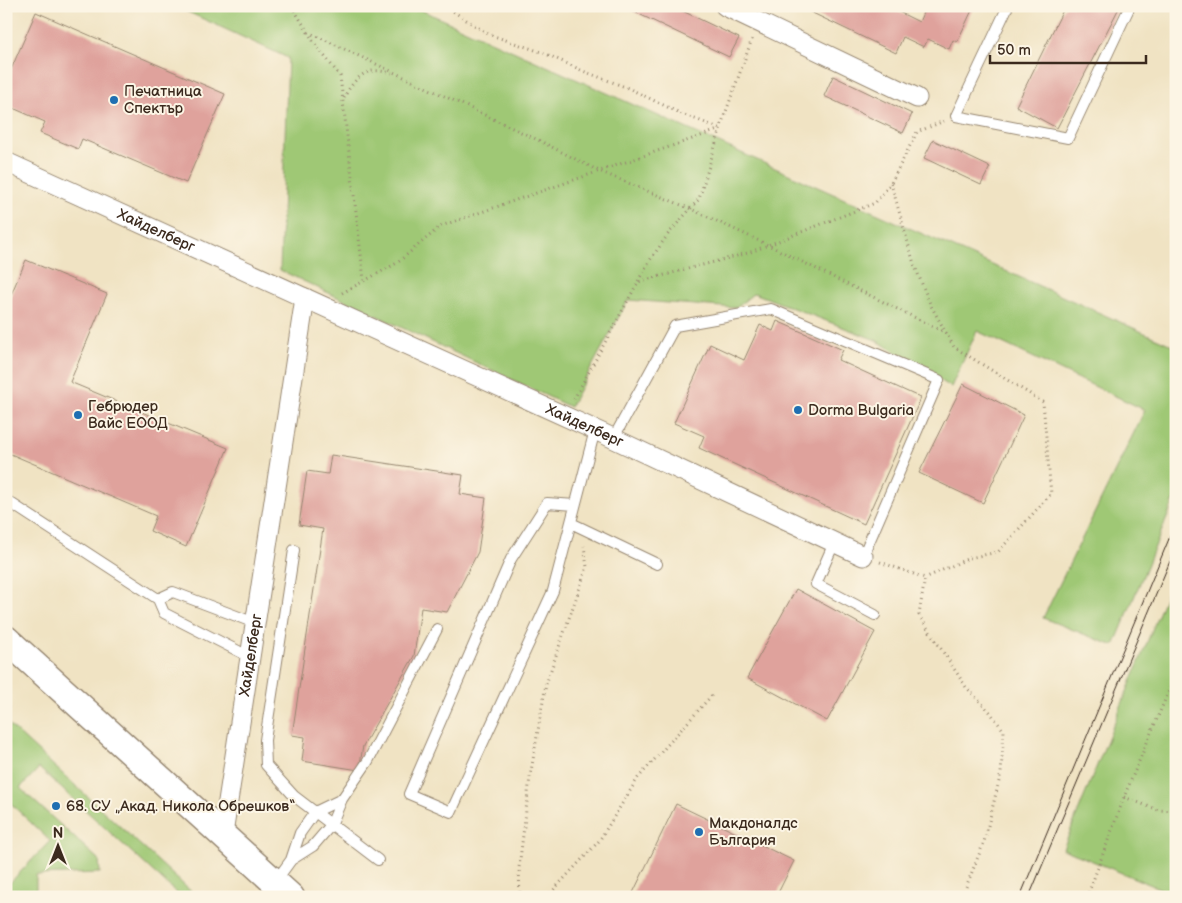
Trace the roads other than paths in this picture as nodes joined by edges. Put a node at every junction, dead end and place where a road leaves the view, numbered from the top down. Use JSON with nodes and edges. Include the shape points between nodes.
{"nodes":[{"id":1,"x":725,"y":6,"type":"edge"},
{"id":2,"x":1008,"y":6,"type":"edge"},
{"id":3,"x":1130,"y":6,"type":"edge"},
{"id":4,"x":917,"y":98,"type":"dead end"},
{"id":5,"x":6,"y":162,"type":"edge"},
{"id":6,"x":305,"y":298,"type":"junction"},
{"id":7,"x":595,"y":430,"type":"junction"},
{"id":8,"x":613,"y":438,"type":"junction"},
{"id":9,"x":6,"y":500,"type":"edge"},
{"id":10,"x":576,"y":505,"type":"junction"},
{"id":11,"x":571,"y":523,"type":"junction"},
{"id":12,"x":834,"y":543,"type":"junction"},
{"id":13,"x":294,"y":550,"type":"dead end"},
{"id":14,"x":862,"y":556,"type":"joint"},
{"id":15,"x":657,"y":564,"type":"dead end"},
{"id":16,"x":158,"y":599,"type":"junction"},
{"id":17,"x":875,"y":615,"type":"dead end"},
{"id":18,"x":255,"y":623,"type":"junction"},
{"id":19,"x":437,"y":629,"type":"dead end"},
{"id":20,"x":6,"y":639,"type":"edge"},
{"id":21,"x":250,"y":657,"type":"junction"},
{"id":22,"x":342,"y":799,"type":"junction"},
{"id":23,"x":315,"y":812,"type":"junction"},
{"id":24,"x":331,"y":825,"type":"junction"},
{"id":25,"x":223,"y":834,"type":"junction"},
{"id":26,"x":290,"y":860,"type":"junction"},
{"id":27,"x":378,"y":860,"type":"dead end"},
{"id":28,"x":283,"y":889,"type":"edge"}],
"edges":[{"from":1,"to":4,"type":"street"},
{"from":2,"to":3,"type":"lane","via":[[956,116],[1068,138]]},
{"from":5,"to":6,"type":"street","name":"Хайделберг"},
{"from":6,"to":7,"type":"street","name":"Хайделберг"},
{"from":6,"to":18,"type":"street","name":"Хайделберг"},
{"from":7,"to":8,"type":"street","name":"Хайделберг"},
{"from":7,"to":10,"type":"lane"},
{"from":8,"to":12,"type":"street","name":"Хайделберг"},
{"from":8,"to":14,"type":"lane","via":[[675,326],[684,324],[771,309],[939,380]]},
{"from":9,"to":16,"type":"lane"},
{"from":10,"to":11,"type":"lane"},
{"from":10,"to":11,"type":"lane","via":[[547,503],[511,559],[409,794],[451,812],[553,591]]},
{"from":11,"to":15,"type":"lane"},
{"from":12,"to":14,"type":"street","name":"Хайделберг"},
{"from":12,"to":17,"type":"lane","via":[[816,584]]},
{"from":13,"to":23,"type":"lane","via":[[265,740],[266,765],[294,796]]},
{"from":16,"to":18,"type":"lane","via":[[173,592]]},
{"from":16,"to":21,"type":"lane","via":[[164,613]]},
{"from":18,"to":21,"type":"street","name":"Хайделберг"},
{"from":19,"to":22,"type":"lane","via":[[368,761]]},
{"from":20,"to":25,"type":"main road"},
{"from":21,"to":25,"type":"street","name":"Хайделберг"},
{"from":22,"to":23,"type":"lane"},
{"from":22,"to":24,"type":"lane"},
{"from":23,"to":24,"type":"lane"},
{"from":23,"to":26,"type":"lane","via":[[300,833]]},
{"from":24,"to":26,"type":"lane","via":[[313,846]]},
{"from":24,"to":27,"type":"lane"},
{"from":25,"to":28,"type":"main road"},
{"from":26,"to":28,"type":"lane"}]}
